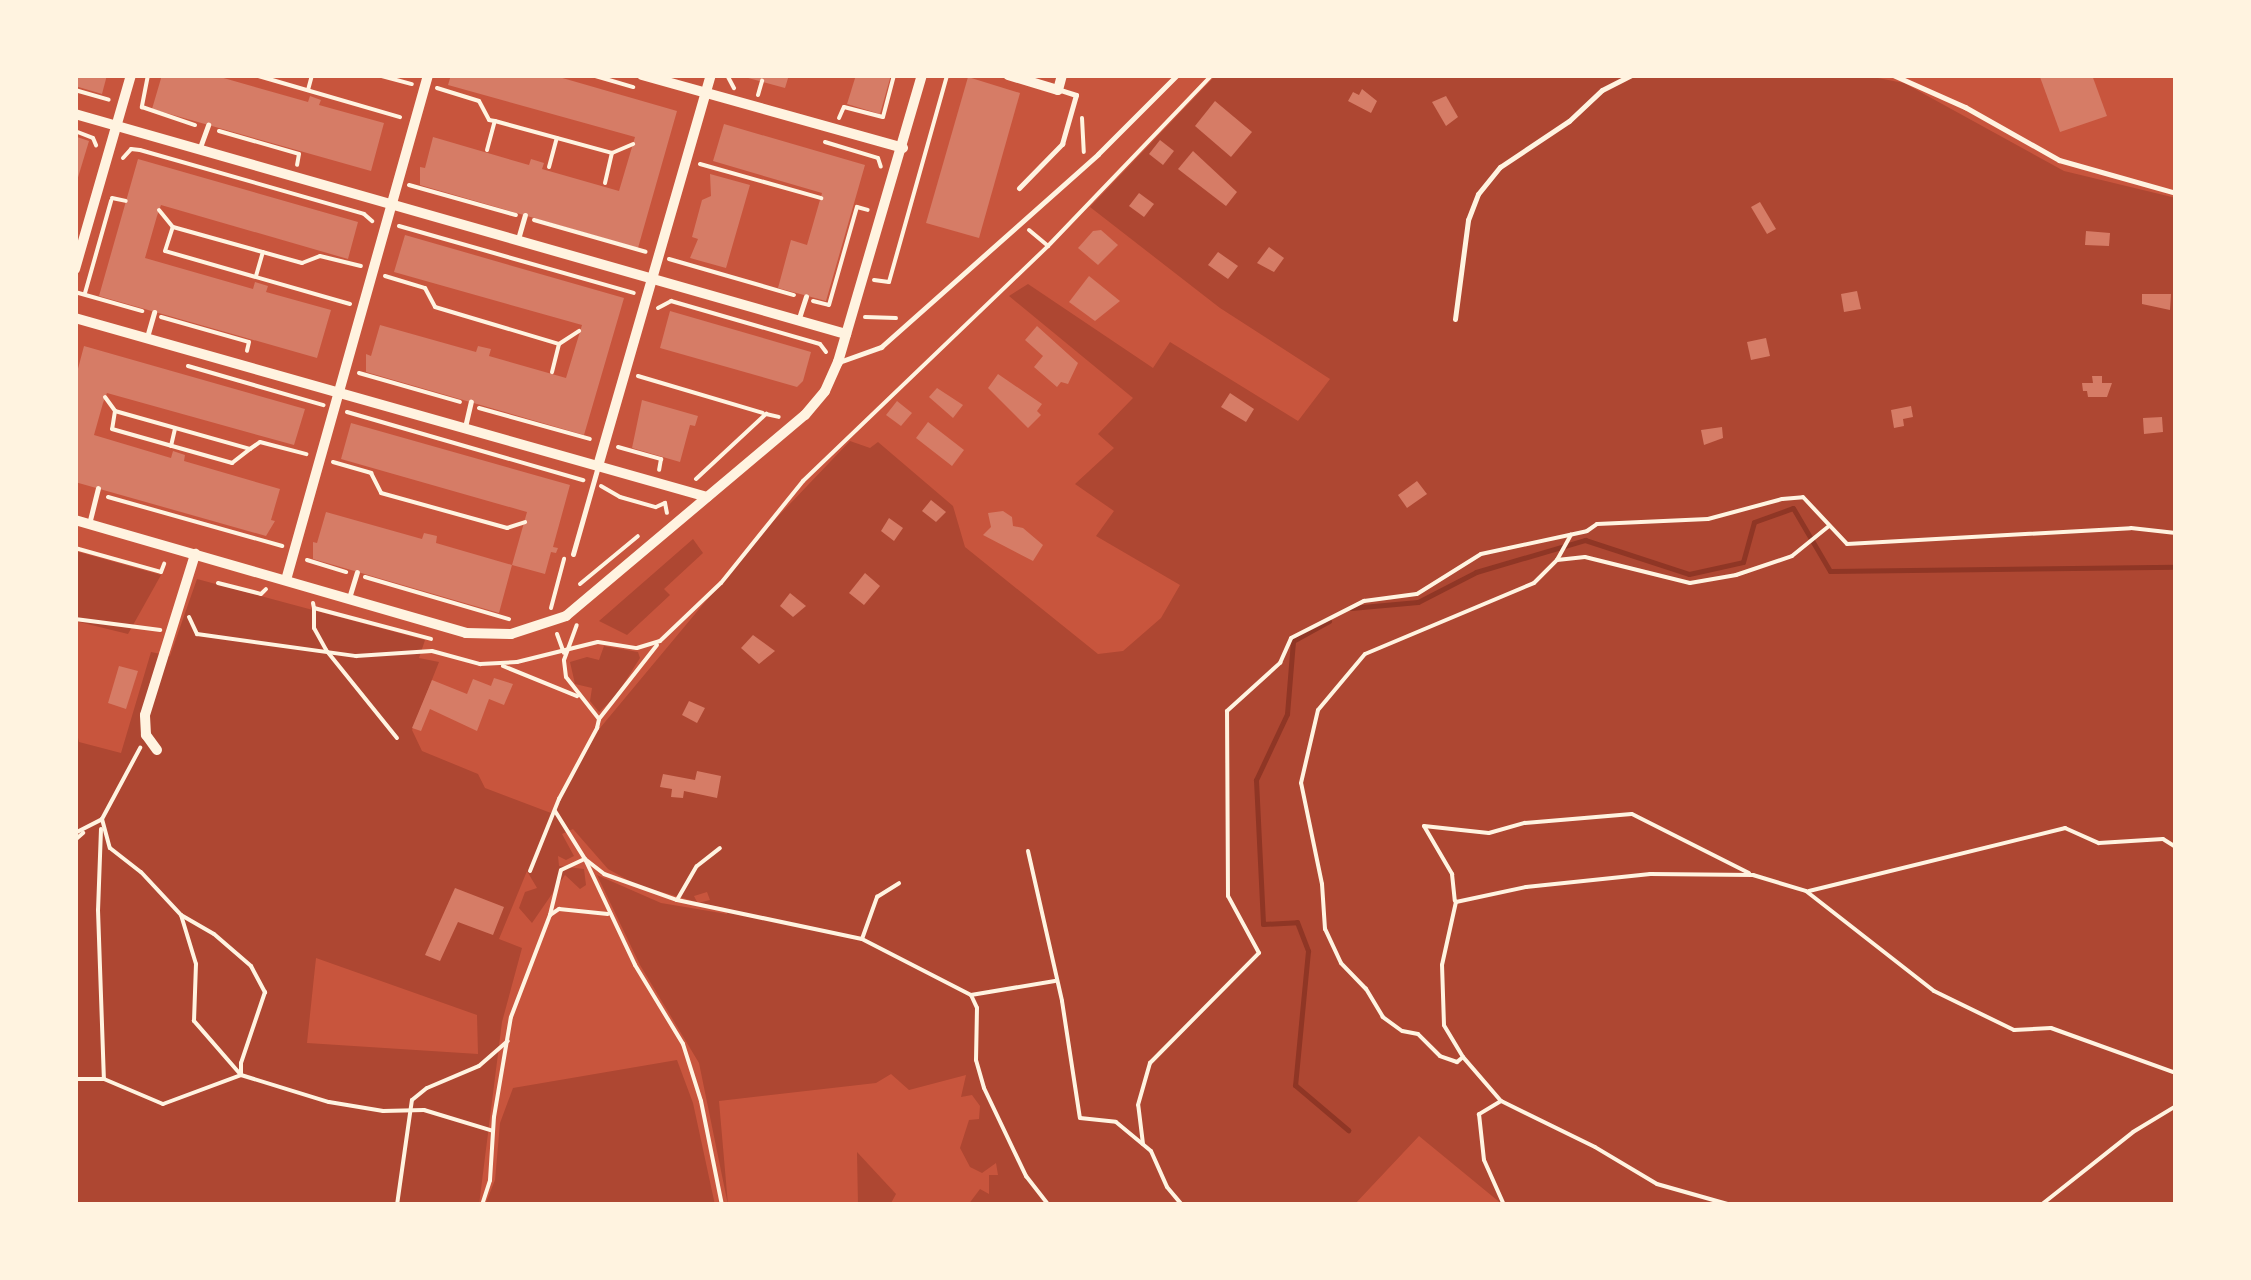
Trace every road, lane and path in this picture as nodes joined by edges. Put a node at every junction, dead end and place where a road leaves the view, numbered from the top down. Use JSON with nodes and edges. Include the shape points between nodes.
{"nodes":[{"id":1,"x":131,"y":75,"type":"edge"},
{"id":2,"x":148,"y":75,"type":"edge"},
{"id":3,"x":255,"y":75,"type":"edge"},
{"id":4,"x":312,"y":75,"type":"edge"},
{"id":5,"x":378,"y":75,"type":"edge"},
{"id":6,"x":428,"y":75,"type":"edge"},
{"id":7,"x":592,"y":75,"type":"edge"},
{"id":8,"x":642,"y":75,"type":"edge"},
{"id":9,"x":712,"y":75,"type":"edge"},
{"id":10,"x":727,"y":75,"type":"edge"},
{"id":11,"x":894,"y":75,"type":"edge"},
{"id":12,"x":922,"y":75,"type":"edge"},
{"id":13,"x":946,"y":75,"type":"edge"},
{"id":14,"x":1008,"y":75,"type":"edge"},
{"id":15,"x":1062,"y":75,"type":"edge"},
{"id":16,"x":1177,"y":75,"type":"edge"},
{"id":17,"x":1212,"y":75,"type":"edge"},
{"id":18,"x":1631,"y":75,"type":"edge"},
{"id":19,"x":1893,"y":75,"type":"edge"},
{"id":20,"x":762,"y":81,"type":"dead end"},
{"id":21,"x":412,"y":84,"type":"dead end"},
{"id":22,"x":434,"y":88,"type":"dead end"},
{"id":23,"x":308,"y":90,"type":"junction"},
{"id":24,"x":1058,"y":90,"type":"junction"},
{"id":25,"x":649,"y":91,"type":"dead end"},
{"id":26,"x":706,"y":94,"type":"junction"},
{"id":27,"x":758,"y":96,"type":"junction"},
{"id":28,"x":774,"y":100,"type":"dead end"},
{"id":29,"x":1072,"y":108,"type":"junction"},
{"id":30,"x":823,"y":113,"type":"dead end"},
{"id":31,"x":75,"y":114,"type":"edge"},
{"id":32,"x":415,"y":121,"type":"junction"},
{"id":33,"x":495,"y":122,"type":"junction"},
{"id":34,"x":207,"y":126,"type":"junction"},
{"id":35,"x":116,"y":128,"type":"junction"},
{"id":36,"x":75,"y":131,"type":"edge"},
{"id":37,"x":557,"y":138,"type":"junction"},
{"id":38,"x":809,"y":138,"type":"dead end"},
{"id":39,"x":633,"y":144,"type":"dead end"},
{"id":40,"x":903,"y":148,"type":"junction"},
{"id":41,"x":96,"y":150,"type":"dead end"},
{"id":42,"x":487,"y":150,"type":"dead end"},
{"id":43,"x":704,"y":150,"type":"dead end"},
{"id":44,"x":199,"y":152,"type":"junction"},
{"id":45,"x":612,"y":154,"type":"junction"},
{"id":46,"x":1082,"y":156,"type":"dead end"},
{"id":47,"x":297,"y":166,"type":"dead end"},
{"id":48,"x":549,"y":167,"type":"dead end"},
{"id":49,"x":120,"y":171,"type":"dead end"},
{"id":50,"x":877,"y":182,"type":"dead end"},
{"id":51,"x":605,"y":183,"type":"dead end"},
{"id":52,"x":116,"y":184,"type":"dead end"},
{"id":53,"x":1020,"y":188,"type":"dead end"},
{"id":54,"x":2176,"y":193,"type":"edge"},
{"id":55,"x":872,"y":196,"type":"dead end"},
{"id":56,"x":112,"y":198,"type":"junction"},
{"id":57,"x":820,"y":198,"type":"dead end"},
{"id":58,"x":126,"y":201,"type":"dead end"},
{"id":59,"x":391,"y":205,"type":"junction"},
{"id":60,"x":159,"y":210,"type":"dead end"},
{"id":61,"x":525,"y":215,"type":"dead end"},
{"id":62,"x":1021,"y":222,"type":"junction"},
{"id":63,"x":372,"y":226,"type":"dead end"},
{"id":64,"x":173,"y":227,"type":"junction"},
{"id":65,"x":392,"y":235,"type":"dead end"},
{"id":66,"x":518,"y":242,"type":"junction"},
{"id":67,"x":1048,"y":246,"type":"junction"},
{"id":68,"x":264,"y":252,"type":"junction"},
{"id":69,"x":365,"y":253,"type":"dead end"},
{"id":70,"x":673,"y":260,"type":"dead end"},
{"id":71,"x":384,"y":262,"type":"dead end"},
{"id":72,"x":75,"y":269,"type":"edge"},
{"id":73,"x":256,"y":277,"type":"junction"},
{"id":74,"x":874,"y":280,"type":"dead end"},
{"id":75,"x":652,"y":281,"type":"junction"},
{"id":76,"x":84,"y":294,"type":"dead end"},
{"id":77,"x":805,"y":297,"type":"junction"},
{"id":78,"x":636,"y":300,"type":"dead end"},
{"id":79,"x":657,"y":310,"type":"dead end"},
{"id":80,"x":154,"y":312,"type":"dead end"},
{"id":81,"x":864,"y":317,"type":"dead end"},
{"id":82,"x":900,"y":317,"type":"dead end"},
{"id":83,"x":75,"y":318,"type":"edge"},
{"id":84,"x":1456,"y":319,"type":"dead end"},
{"id":85,"x":346,"y":320,"type":"dead end"},
{"id":86,"x":798,"y":321,"type":"junction"},
{"id":87,"x":580,"y":331,"type":"dead end"},
{"id":88,"x":846,"y":334,"type":"junction"},
{"id":89,"x":147,"y":338,"type":"junction"},
{"id":90,"x":559,"y":344,"type":"junction"},
{"id":91,"x":643,"y":360,"type":"dead end"},
{"id":92,"x":170,"y":362,"type":"dead end"},
{"id":93,"x":825,"y":362,"type":"dead end"},
{"id":94,"x":838,"y":362,"type":"junction"},
{"id":95,"x":552,"y":372,"type":"dead end"},
{"id":96,"x":340,"y":390,"type":"junction"},
{"id":97,"x":105,"y":398,"type":"dead end"},
{"id":98,"x":471,"y":402,"type":"dead end"},
{"id":99,"x":335,"y":408,"type":"junction"},
{"id":100,"x":790,"y":410,"type":"dead end"},
{"id":101,"x":116,"y":411,"type":"junction"},
{"id":102,"x":766,"y":414,"type":"junction"},
{"id":103,"x":465,"y":427,"type":"junction"},
{"id":104,"x":175,"y":428,"type":"junction"},
{"id":105,"x":624,"y":430,"type":"dead end"},
{"id":106,"x":170,"y":446,"type":"junction"},
{"id":107,"x":250,"y":449,"type":"junction"},
{"id":108,"x":306,"y":454,"type":"dead end"},
{"id":109,"x":328,"y":461,"type":"dead end"},
{"id":110,"x":598,"y":466,"type":"junction"},
{"id":111,"x":661,"y":472,"type":"dead end"},
{"id":112,"x":695,"y":481,"type":"dead end"},
{"id":113,"x":593,"y":483,"type":"junction"},
{"id":114,"x":97,"y":491,"type":"joint"},
{"id":115,"x":707,"y":497,"type":"junction"},
{"id":116,"x":666,"y":518,"type":"dead end"},
{"id":117,"x":75,"y":520,"type":"edge"},
{"id":118,"x":525,"y":522,"type":"dead end"},
{"id":119,"x":89,"y":524,"type":"junction"},
{"id":120,"x":1830,"y":526,"type":"junction"},
{"id":121,"x":1572,"y":532,"type":"junction"},
{"id":122,"x":643,"y":533,"type":"dead end"},
{"id":123,"x":2176,"y":533,"type":"edge"},
{"id":124,"x":567,"y":547,"type":"dead end"},
{"id":125,"x":75,"y":548,"type":"edge"},
{"id":126,"x":294,"y":549,"type":"junction"},
{"id":127,"x":194,"y":554,"type":"junction"},
{"id":128,"x":574,"y":554,"type":"dead end"},
{"id":129,"x":1557,"y":560,"type":"junction"},
{"id":130,"x":164,"y":564,"type":"dead end"},
{"id":131,"x":356,"y":573,"type":"junction"},
{"id":132,"x":286,"y":580,"type":"junction"},
{"id":133,"x":218,"y":583,"type":"dead end"},
{"id":134,"x":577,"y":589,"type":"dead end"},
{"id":135,"x":282,"y":594,"type":"dead end"},
{"id":136,"x":298,"y":598,"type":"dead end"},
{"id":137,"x":349,"y":599,"type":"junction"},
{"id":138,"x":180,"y":600,"type":"junction"},
{"id":139,"x":560,"y":604,"type":"dead end"},
{"id":140,"x":314,"y":608,"type":"junction"},
{"id":141,"x":75,"y":620,"type":"edge"},
{"id":142,"x":514,"y":620,"type":"dead end"},
{"id":143,"x":577,"y":624,"type":"dead end"},
{"id":144,"x":171,"y":631,"type":"junction"},
{"id":145,"x":198,"y":634,"type":"junction"},
{"id":146,"x":402,"y":634,"type":"dead end"},
{"id":147,"x":558,"y":634,"type":"dead end"},
{"id":148,"x":660,"y":641,"type":"junction"},
{"id":149,"x":326,"y":650,"type":"junction"},
{"id":150,"x":565,"y":650,"type":"junction"},
{"id":151,"x":498,"y":664,"type":"junction"},
{"id":152,"x":579,"y":697,"type":"junction"},
{"id":153,"x":598,"y":720,"type":"junction"},
{"id":154,"x":146,"y":735,"type":"junction"},
{"id":155,"x":397,"y":738,"type":"dead end"},
{"id":156,"x":157,"y":750,"type":"dead end"},
{"id":157,"x":555,"y":811,"type":"junction"},
{"id":158,"x":102,"y":819,"type":"junction"},
{"id":159,"x":75,"y":837,"type":"edge"},
{"id":160,"x":2176,"y":847,"type":"edge"},
{"id":161,"x":720,"y":848,"type":"dead end"},
{"id":162,"x":1028,"y":851,"type":"dead end"},
{"id":163,"x":585,"y":859,"type":"junction"},
{"id":164,"x":530,"y":871,"type":"dead end"},
{"id":165,"x":1753,"y":875,"type":"junction"},
{"id":166,"x":899,"y":883,"type":"dead end"},
{"id":167,"x":1806,"y":892,"type":"junction"},
{"id":168,"x":678,"y":900,"type":"junction"},
{"id":169,"x":1456,"y":902,"type":"junction"},
{"id":170,"x":550,"y":914,"type":"junction"},
{"id":171,"x":611,"y":914,"type":"junction"},
{"id":172,"x":181,"y":915,"type":"junction"},
{"id":173,"x":862,"y":940,"type":"junction"},
{"id":174,"x":1059,"y":981,"type":"junction"},
{"id":175,"x":971,"y":995,"type":"junction"},
{"id":176,"x":508,"y":1041,"type":"junction"},
{"id":177,"x":1464,"y":1057,"type":"junction"},
{"id":178,"x":2176,"y":1073,"type":"edge"},
{"id":179,"x":240,"y":1076,"type":"junction"},
{"id":180,"x":75,"y":1078,"type":"edge"},
{"id":181,"x":104,"y":1079,"type":"junction"},
{"id":182,"x":1501,"y":1101,"type":"junction"},
{"id":183,"x":2176,"y":1106,"type":"edge"},
{"id":184,"x":408,"y":1108,"type":"junction"},
{"id":185,"x":493,"y":1131,"type":"junction"},
{"id":186,"x":1143,"y":1144,"type":"junction"},
{"id":187,"x":397,"y":1205,"type":"edge"},
{"id":188,"x":482,"y":1205,"type":"edge"},
{"id":189,"x":722,"y":1205,"type":"edge"},
{"id":190,"x":1048,"y":1205,"type":"edge"},
{"id":191,"x":1182,"y":1205,"type":"edge"},
{"id":192,"x":1504,"y":1205,"type":"edge"},
{"id":193,"x":1731,"y":1205,"type":"edge"},
{"id":194,"x":2042,"y":1205,"type":"edge"}],
"edges":[{"from":1,"to":35,"type":"street"},
{"from":2,"to":34,"type":"path","via":[[142,107]]},
{"from":3,"to":23,"type":"path"},
{"from":4,"to":23,"type":"path"},
{"from":5,"to":21,"type":"path"},
{"from":6,"to":32,"type":"street"},
{"from":7,"to":25,"type":"path"},
{"from":8,"to":26,"type":"street"},
{"from":9,"to":26,"type":"street"},
{"from":10,"to":27,"type":"path","via":[[734,89]]},
{"from":11,"to":30,"type":"path","via":[[882,116],[844,106],[839,118]]},
{"from":12,"to":40,"type":"street"},
{"from":13,"to":74,"type":"path","via":[[889,282]]},
{"from":14,"to":24,"type":"street"},
{"from":15,"to":24,"type":"street"},
{"from":16,"to":62,"type":"lane"},
{"from":17,"to":67,"type":"path"},
{"from":18,"to":84,"type":"lane","via":[[1500,167],[1478,194],[1468,220]]},
{"from":19,"to":54,"type":"lane","via":[[2059,160]]},
{"from":20,"to":27,"type":"path"},
{"from":22,"to":33,"type":"path","via":[[479,102]]},
{"from":23,"to":32,"type":"path"},
{"from":24,"to":29,"type":"lane","via":[[1076,94]]},
{"from":26,"to":40,"type":"street"},
{"from":26,"to":75,"type":"street"},
{"from":27,"to":28,"type":"path"},
{"from":29,"to":46,"type":"path","via":[[1085,125]]},
{"from":29,"to":53,"type":"lane","via":[[1062,144]]},
{"from":31,"to":35,"type":"street"},
{"from":32,"to":59,"type":"street"},
{"from":33,"to":37,"type":"path"},
{"from":33,"to":42,"type":"path"},
{"from":34,"to":44,"type":"lane"},
{"from":34,"to":47,"type":"path","via":[[300,154]]},
{"from":35,"to":44,"type":"street"},
{"from":35,"to":72,"type":"street"},
{"from":36,"to":41,"type":"path","via":[[93,138]]},
{"from":37,"to":45,"type":"path"},
{"from":37,"to":48,"type":"path"},
{"from":38,"to":50,"type":"path","via":[[878,158]]},
{"from":39,"to":45,"type":"path"},
{"from":40,"to":88,"type":"street"},
{"from":43,"to":57,"type":"path","via":[[700,164]]},
{"from":44,"to":59,"type":"street"},
{"from":45,"to":51,"type":"path"},
{"from":49,"to":63,"type":"path","via":[[126,152],[140,150],[364,214]]},
{"from":52,"to":56,"type":"path"},
{"from":55,"to":77,"type":"path","via":[[868,210],[855,207],[829,305]]},
{"from":56,"to":58,"type":"path"},
{"from":56,"to":76,"type":"path"},
{"from":59,"to":66,"type":"street"},
{"from":59,"to":96,"type":"street"},
{"from":60,"to":64,"type":"path"},
{"from":61,"to":66,"type":"lane"},
{"from":62,"to":67,"type":"path"},
{"from":62,"to":94,"type":"lane","via":[[881,347]]},
{"from":64,"to":68,"type":"path"},
{"from":64,"to":73,"type":"path","via":[[166,251]]},
{"from":65,"to":78,"type":"path","via":[[406,225],[628,288]]},
{"from":66,"to":75,"type":"street"},
{"from":67,"to":148,"type":"path","via":[[803,481],[721,583]]},
{"from":68,"to":69,"type":"path","via":[[302,263],[320,256],[361,266]]},
{"from":68,"to":73,"type":"path"},
{"from":70,"to":77,"type":"path"},
{"from":71,"to":90,"type":"path","via":[[381,274],[425,288],[435,308]]},
{"from":73,"to":85,"type":"path","via":[[350,304]]},
{"from":75,"to":86,"type":"street"},
{"from":75,"to":110,"type":"street"},
{"from":77,"to":86,"type":"lane"},
{"from":79,"to":93,"type":"path","via":[[671,301],[820,344]]},
{"from":80,"to":89,"type":"lane"},
{"from":81,"to":82,"type":"path"},
{"from":83,"to":89,"type":"street"},
{"from":86,"to":88,"type":"street"},
{"from":87,"to":90,"type":"path"},
{"from":88,"to":94,"type":"street"},
{"from":89,"to":96,"type":"street"},
{"from":90,"to":95,"type":"path"},
{"from":91,"to":102,"type":"path","via":[[638,376]]},
{"from":92,"to":99,"type":"path"},
{"from":94,"to":115,"type":"street","via":[[805,415]]},
{"from":96,"to":99,"type":"street"},
{"from":96,"to":103,"type":"street"},
{"from":97,"to":101,"type":"path"},
{"from":98,"to":103,"type":"lane"},
{"from":99,"to":113,"type":"path"},
{"from":99,"to":126,"type":"street"},
{"from":100,"to":102,"type":"path","via":[[782,418]]},
{"from":101,"to":104,"type":"path"},
{"from":101,"to":106,"type":"path","via":[[112,429]]},
{"from":102,"to":112,"type":"path"},
{"from":103,"to":110,"type":"street"},
{"from":104,"to":106,"type":"path"},
{"from":104,"to":107,"type":"path"},
{"from":105,"to":111,"type":"path","via":[[618,448],[661,459]]},
{"from":106,"to":107,"type":"path","via":[[232,463]]},
{"from":107,"to":108,"type":"path","via":[[260,442]]},
{"from":109,"to":118,"type":"path","via":[[371,472],[381,493],[507,528]]},
{"from":110,"to":113,"type":"lane"},
{"from":110,"to":115,"type":"street"},
{"from":113,"to":116,"type":"path","via":[[620,497],[666,503]]},
{"from":113,"to":128,"type":"lane"},
{"from":114,"to":119,"type":"lane"},
{"from":114,"to":126,"type":"path"},
{"from":115,"to":137,"type":"street","via":[[583,606],[530,629],[466,634]]},
{"from":117,"to":119,"type":"street"},
{"from":119,"to":127,"type":"street"},
{"from":120,"to":121,"type":"path","via":[[1803,497],[1708,519],[1598,524]]},
{"from":120,"to":123,"type":"path","via":[[1847,544],[2131,528]]},
{"from":120,"to":129,"type":"path","via":[[1792,556],[1690,583],[1584,557]]},
{"from":121,"to":129,"type":"path"},
{"from":121,"to":186,"type":"path","via":[[1480,554],[1416,594],[1364,602],[1291,638],[1280,663],[1228,711],[1228,896],[1258,952],[1150,1063],[1138,1104]]},
{"from":122,"to":134,"type":"path"},
{"from":124,"to":139,"type":"path","via":[[550,609]]},
{"from":125,"to":130,"type":"path","via":[[161,572]]},
{"from":126,"to":131,"type":"path","via":[[306,560]]},
{"from":126,"to":132,"type":"street"},
{"from":127,"to":132,"type":"street"},
{"from":127,"to":138,"type":"street"},
{"from":129,"to":177,"type":"path","via":[[1534,582],[1365,654],[1318,710],[1300,783],[1325,929],[1341,963],[1383,1016],[1418,1034],[1440,1056],[1457,1062]]},
{"from":131,"to":137,"type":"lane"},
{"from":131,"to":142,"type":"path"},
{"from":132,"to":137,"type":"street"},
{"from":133,"to":135,"type":"path"},
{"from":136,"to":140,"type":"path"},
{"from":138,"to":144,"type":"street"},
{"from":138,"to":145,"type":"path"},
{"from":140,"to":146,"type":"path"},
{"from":140,"to":149,"type":"path","via":[[314,628]]},
{"from":141,"to":144,"type":"path"},
{"from":143,"to":150,"type":"path"},
{"from":144,"to":145,"type":"path"},
{"from":144,"to":154,"type":"street","via":[[145,715]]},
{"from":145,"to":149,"type":"path"},
{"from":147,"to":150,"type":"path"},
{"from":148,"to":150,"type":"path"},
{"from":148,"to":153,"type":"path"},
{"from":149,"to":151,"type":"path","via":[[372,657],[432,651]]},
{"from":149,"to":155,"type":"path"},
{"from":150,"to":151,"type":"path"},
{"from":150,"to":152,"type":"path","via":[[566,677]]},
{"from":151,"to":152,"type":"path"},
{"from":152,"to":153,"type":"path"},
{"from":153,"to":157,"type":"path"},
{"from":154,"to":156,"type":"street"},
{"from":154,"to":158,"type":"path"},
{"from":157,"to":163,"type":"path"},
{"from":157,"to":164,"type":"path"},
{"from":158,"to":159,"type":"path"},
{"from":158,"to":172,"type":"path","via":[[110,848]]},
{"from":158,"to":181,"type":"path"},
{"from":160,"to":167,"type":"path","via":[[2163,839],[2099,842],[2065,828]]},
{"from":161,"to":168,"type":"path","via":[[697,866]]},
{"from":162,"to":174,"type":"path"},
{"from":163,"to":168,"type":"path","via":[[604,874]]},
{"from":163,"to":170,"type":"path","via":[[561,870]]},
{"from":163,"to":171,"type":"path"},
{"from":165,"to":167,"type":"path"},
{"from":165,"to":169,"type":"path","via":[[1650,874],[1526,886]]},
{"from":165,"to":169,"type":"path","via":[[1632,814],[1525,822],[1489,833],[1424,826],[1452,874]]},
{"from":166,"to":173,"type":"path","via":[[877,897]]},
{"from":167,"to":178,"type":"path","via":[[1934,990],[2014,1030],[2051,1028]]},
{"from":168,"to":173,"type":"path"},
{"from":169,"to":177,"type":"path","via":[[1440,998],[1444,1024]]},
{"from":170,"to":171,"type":"path","via":[[559,908]]},
{"from":170,"to":176,"type":"path"},
{"from":171,"to":189,"type":"path","via":[[683,1044]]},
{"from":172,"to":179,"type":"path","via":[[196,964],[194,1022]]},
{"from":172,"to":179,"type":"path","via":[[251,966],[265,992]]},
{"from":173,"to":175,"type":"path"},
{"from":174,"to":175,"type":"path"},
{"from":174,"to":186,"type":"path","via":[[1080,1118],[1116,1122]]},
{"from":175,"to":190,"type":"path","via":[[984,1088],[1026,1176]]},
{"from":176,"to":184,"type":"path","via":[[478,1066],[428,1088]]},
{"from":176,"to":185,"type":"path"},
{"from":177,"to":182,"type":"path"},
{"from":179,"to":181,"type":"path","via":[[162,1104]]},
{"from":179,"to":184,"type":"path","via":[[329,1102]]},
{"from":180,"to":181,"type":"path"},
{"from":182,"to":192,"type":"path","via":[[1479,1114],[1484,1160]]},
{"from":182,"to":193,"type":"path","via":[[1657,1184]]},
{"from":183,"to":194,"type":"path"},
{"from":184,"to":185,"type":"path"},
{"from":184,"to":187,"type":"path"},
{"from":185,"to":188,"type":"path"},
{"from":186,"to":191,"type":"path"}]}
